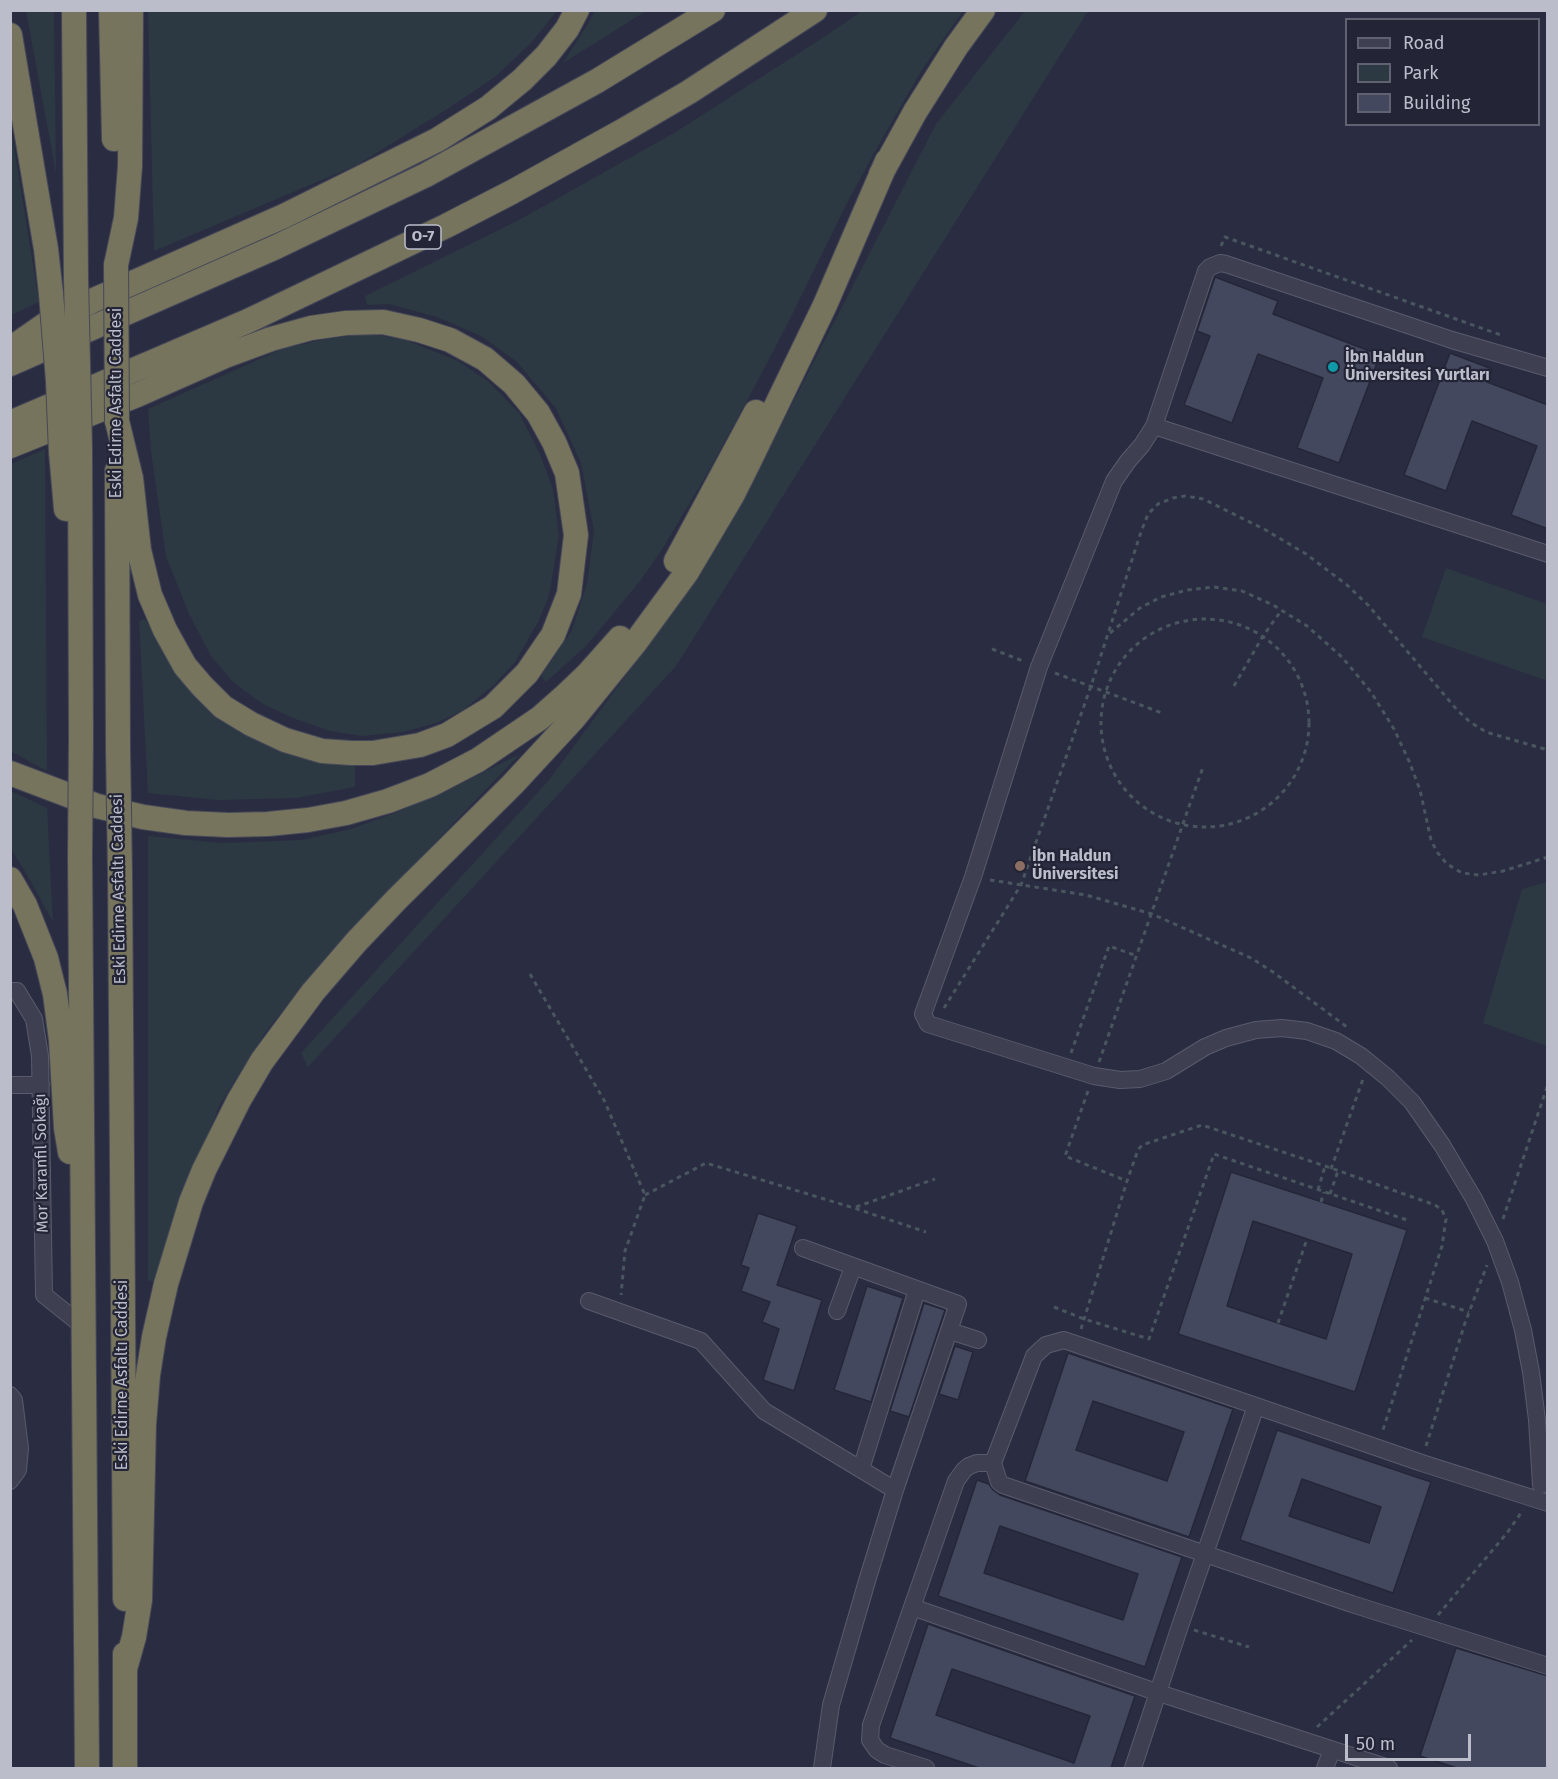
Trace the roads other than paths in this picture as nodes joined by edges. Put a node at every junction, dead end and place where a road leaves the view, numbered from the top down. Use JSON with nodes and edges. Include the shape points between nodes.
{"nodes":[{"id":1,"x":74,"y":10,"type":"edge"},
{"id":2,"x":111,"y":10,"type":"edge"},
{"id":3,"x":131,"y":10,"type":"edge"},
{"id":4,"x":577,"y":10,"type":"edge"},
{"id":5,"x":713,"y":10,"type":"edge"},
{"id":6,"x":814,"y":10,"type":"edge"},
{"id":7,"x":982,"y":10,"type":"edge"},
{"id":8,"x":10,"y":35,"type":"edge"},
{"id":9,"x":887,"y":161,"type":"junction"},
{"id":10,"x":116,"y":264,"type":"junction"},
{"id":11,"x":10,"y":349,"type":"edge"},
{"id":12,"x":10,"y":364,"type":"edge"},
{"id":13,"x":1548,"y":368,"type":"edge"},
{"id":14,"x":117,"y":421,"type":"junction"},
{"id":15,"x":10,"y":423,"type":"edge"},
{"id":16,"x":1154,"y":426,"type":"junction"},
{"id":17,"x":10,"y":446,"type":"edge"},
{"id":18,"x":70,"y":450,"type":"junction"},
{"id":19,"x":1548,"y":554,"type":"edge"},
{"id":20,"x":10,"y":773,"type":"edge"},
{"id":21,"x":10,"y":879,"type":"edge"},
{"id":22,"x":13,"y":986,"type":"edge"},
{"id":23,"x":10,"y":1085,"type":"edge"},
{"id":24,"x":41,"y":1085,"type":"junction"},
{"id":25,"x":83,"y":1193,"type":"junction"},
{"id":26,"x":803,"y":1248,"type":"dead end"},
{"id":27,"x":853,"y":1267,"type":"junction"},
{"id":28,"x":917,"y":1290,"type":"junction"},
{"id":29,"x":589,"y":1301,"type":"dead end"},
{"id":30,"x":837,"y":1311,"type":"dead end"},
{"id":31,"x":84,"y":1327,"type":"junction"},
{"id":32,"x":950,"y":1331,"type":"junction"},
{"id":33,"x":978,"y":1340,"type":"dead end"},
{"id":34,"x":10,"y":1395,"type":"edge"},
{"id":35,"x":1256,"y":1406,"type":"junction"},
{"id":36,"x":993,"y":1463,"type":"junction"},
{"id":37,"x":861,"y":1469,"type":"junction"},
{"id":38,"x":10,"y":1480,"type":"edge"},
{"id":39,"x":895,"y":1490,"type":"junction"},
{"id":40,"x":1542,"y":1490,"type":"edge"},
{"id":41,"x":1206,"y":1555,"type":"junction"},
{"id":42,"x":912,"y":1607,"type":"junction"},
{"id":43,"x":1548,"y":1666,"type":"edge"},
{"id":44,"x":125,"y":1669,"type":"junction"},
{"id":45,"x":1159,"y":1693,"type":"junction"},
{"id":46,"x":1332,"y":1750,"type":"junction"},
{"id":47,"x":87,"y":1768,"type":"edge"},
{"id":48,"x":125,"y":1768,"type":"edge"},
{"id":49,"x":822,"y":1768,"type":"edge"},
{"id":50,"x":926,"y":1768,"type":"edge"},
{"id":51,"x":1133,"y":1768,"type":"edge"},
{"id":52,"x":1325,"y":1768,"type":"edge"},
{"id":53,"x":1389,"y":1768,"type":"edge"}],
"edges":[{"from":1,"to":18,"type":"highway","bridge":true,"via":[[76,279]]},
{"from":2,"to":10,"type":"highway","name":"Eski Edirne Asfaltı Caddesi"},
{"from":3,"to":10,"type":"highway","via":[[130,166],[126,218]]},
{"from":4,"to":11,"type":"highway","via":[[546,56],[522,80],[488,108],[437,140],[284,216],[46,324]]},
{"from":5,"to":12,"type":"highway","via":[[597,81],[426,175]]},
{"from":6,"to":15,"type":"highway","number":"O-7","via":[[689,92],[446,226],[249,321]]},
{"from":7,"to":9,"type":"highway"},
{"from":8,"to":18,"type":"highway","bridge":true,"via":[[46,249],[58,381]]},
{"from":9,"to":20,"type":"highway","via":[[678,560],[606,654],[566,695],[510,739],[430,785],[388,801],[346,813],[268,824],[186,823],[143,817],[97,806]]},
{"from":9,"to":44,"type":"highway","via":[[825,305],[745,470],[687,572],[574,718],[357,941],[313,992],[262,1061],[204,1170],[171,1267],[154,1337],[144,1424],[140,1600]]},
{"from":10,"to":14,"type":"highway","name":"Eski Edirne Asfaltı Caddesi","bridge":true},
{"from":13,"to":16,"type":"street","via":[[1226,264],[1214,264],[1206,271]]},
{"from":14,"to":17,"type":"highway","via":[[131,478],[139,550],[150,595],[165,630],[185,666],[202,686],[223,707],[251,724],[322,751],[373,753],[420,745],[447,735],[493,707],[527,673],[553,635],[569,594],[576,535],[567,473],[538,413],[514,384],[485,358],[450,340],[383,322],[311,327],[225,356]]},
{"from":14,"to":44,"type":"highway","name":"Eski Edirne Asfaltı Caddesi","bridge":true},
{"from":16,"to":19,"type":"street"},
{"from":16,"to":40,"type":"street","via":[[1114,481],[1040,667],[973,877],[923,1014],[928,1024],[1094,1076],[1120,1080],[1166,1071],[1226,1038],[1282,1028],[1336,1041],[1375,1067],[1412,1102],[1474,1198],[1496,1242],[1523,1330],[1531,1372]]},
{"from":18,"to":25,"type":"highway","bridge":true,"via":[[67,520],[80,596]]},
{"from":21,"to":25,"type":"highway","via":[[46,958],[55,994],[66,1128]]},
{"from":22,"to":24,"type":"street","name":"Mor Karanfil Sokağı","via":[[34,1019]]},
{"from":23,"to":24,"type":"street"},
{"from":24,"to":31,"type":"street","name":"Mor Karanfil Sokağı","via":[[44,1295]]},
{"from":25,"to":31,"type":"highway"},
{"from":26,"to":27,"type":"street"},
{"from":27,"to":28,"type":"street"},
{"from":27,"to":30,"type":"street"},
{"from":28,"to":32,"type":"street","via":[[958,1304]]},
{"from":28,"to":37,"type":"street"},
{"from":29,"to":37,"type":"street","via":[[703,1342],[764,1411]]},
{"from":31,"to":47,"type":"highway"},
{"from":32,"to":33,"type":"street"},
{"from":32,"to":39,"type":"street"},
{"from":34,"to":38,"type":"street","via":[[14,1400],[20,1448],[18,1470]]},
{"from":35,"to":36,"type":"street","via":[[1064,1340],[1055,1341],[1034,1356]]},
{"from":35,"to":40,"type":"street","via":[[1422,1463]]},
{"from":35,"to":41,"type":"street"},
{"from":36,"to":41,"type":"street","via":[[1003,1485]]},
{"from":36,"to":42,"type":"street","via":[[969,1466],[956,1481]]},
{"from":37,"to":39,"type":"street"},
{"from":39,"to":49,"type":"street","via":[[831,1705]]},
{"from":41,"to":43,"type":"street"},
{"from":41,"to":45,"type":"street"},
{"from":42,"to":45,"type":"street"},
{"from":42,"to":50,"type":"street","via":[[871,1725],[870,1740],[885,1755]]},
{"from":44,"to":48,"type":"highway","name":"Eski Edirne Asfaltı Caddesi"},
{"from":45,"to":46,"type":"street"},
{"from":45,"to":51,"type":"street"},
{"from":46,"to":52,"type":"street"},
{"from":46,"to":53,"type":"street"}]}
